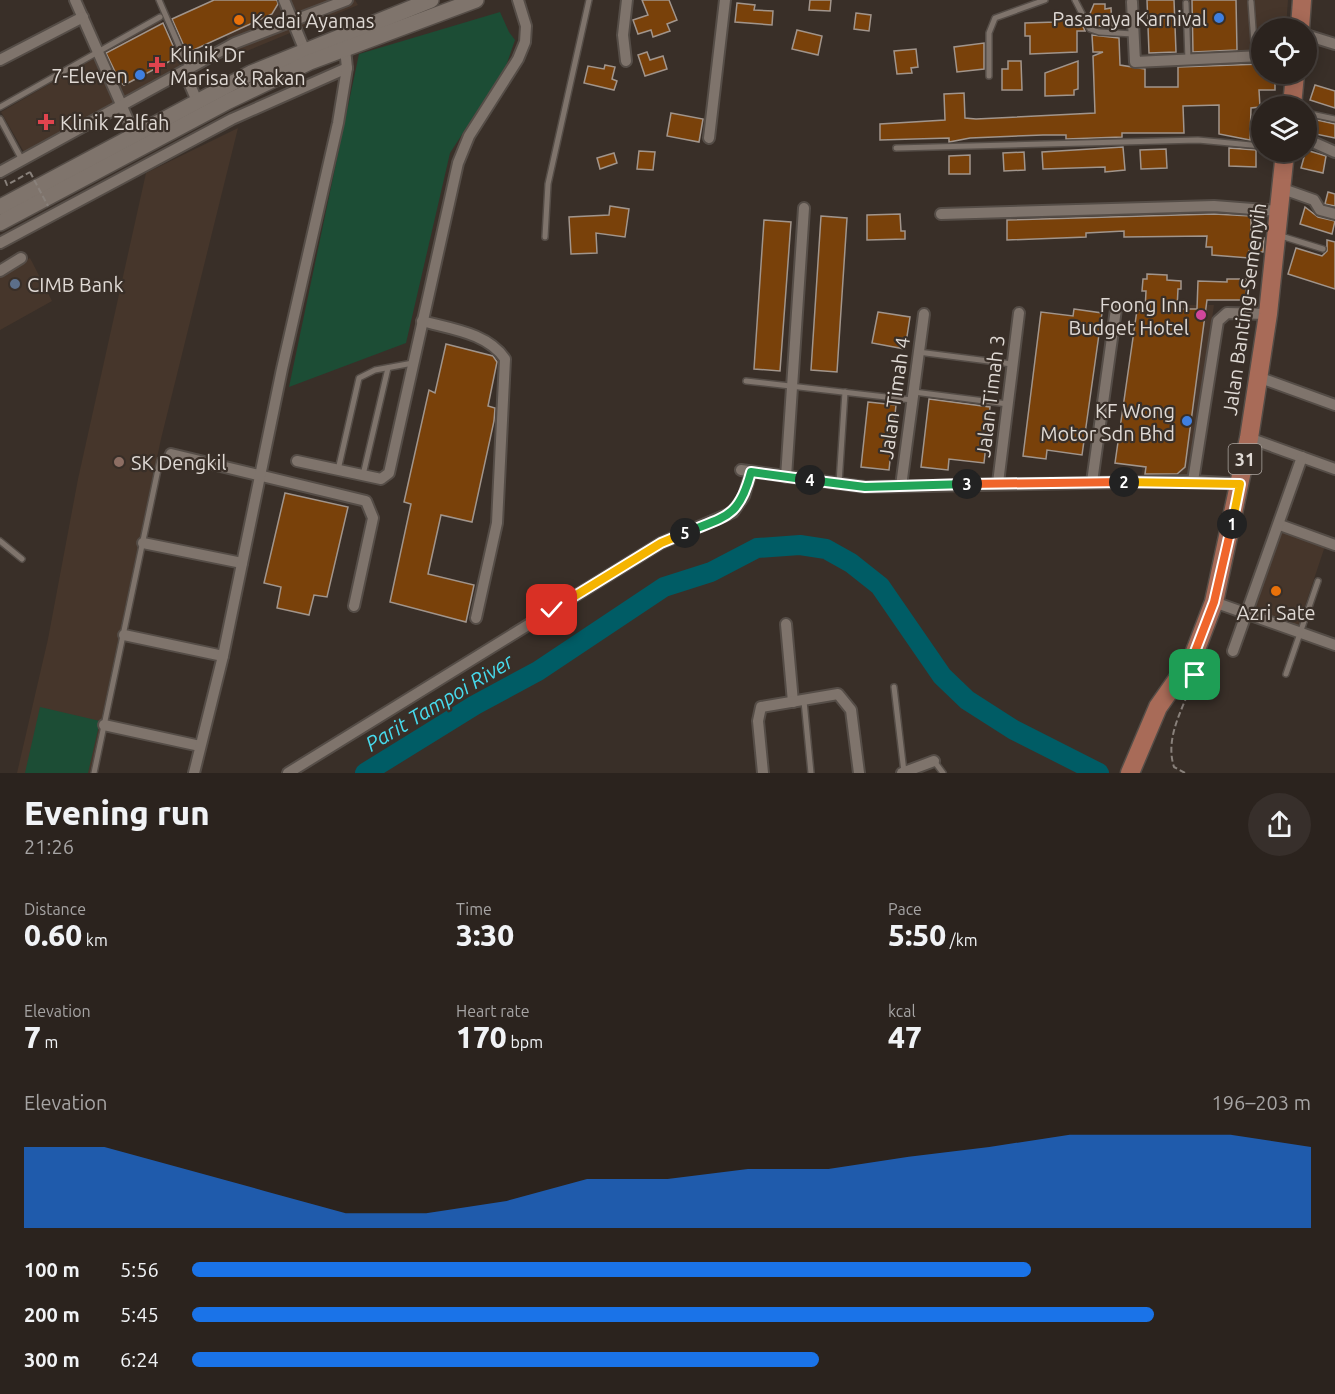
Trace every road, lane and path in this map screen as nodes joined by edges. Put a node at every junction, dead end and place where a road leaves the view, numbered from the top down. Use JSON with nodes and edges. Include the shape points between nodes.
{"nodes":[{"id":1,"x":159,"y":0,"type":"edge"},
{"id":2,"x":284,"y":0,"type":"edge"},
{"id":3,"x":347,"y":0,"type":"edge"},
{"id":4,"x":431,"y":0,"type":"edge"},
{"id":5,"x":476,"y":0,"type":"edge"},
{"id":6,"x":518,"y":0,"type":"edge"},
{"id":7,"x":589,"y":0,"type":"edge"},
{"id":8,"x":627,"y":0,"type":"edge"},
{"id":9,"x":725,"y":0,"type":"edge"},
{"id":10,"x":1045,"y":0,"type":"edge"},
{"id":11,"x":1075,"y":0,"type":"edge"},
{"id":12,"x":1302,"y":0,"type":"edge"},
{"id":13,"x":78,"y":1,"type":"edge"},
{"id":14,"x":1132,"y":2,"type":"dead end"},
{"id":15,"x":1251,"y":2,"type":"dead end"},
{"id":16,"x":1186,"y":3,"type":"dead end"},
{"id":17,"x":83,"y":17,"type":"junction"},
{"id":18,"x":160,"y":17,"type":"dead end"},
{"id":19,"x":1253,"y":18,"type":"edge"},
{"id":20,"x":1301,"y":18,"type":"edge"},
{"id":21,"x":293,"y":21,"type":"junction"},
{"id":22,"x":1133,"y":34,"type":"junction"},
{"id":23,"x":1317,"y":38,"type":"edge"},
{"id":24,"x":1335,"y":44,"type":"edge"},
{"id":25,"x":345,"y":49,"type":"junction"},
{"id":26,"x":98,"y":51,"type":"junction"},
{"id":27,"x":307,"y":56,"type":"junction"},
{"id":28,"x":1251,"y":56,"type":"edge"},
{"id":29,"x":0,"y":60,"type":"edge"},
{"id":30,"x":1188,"y":60,"type":"junction"},
{"id":31,"x":626,"y":61,"type":"dead end"},
{"id":32,"x":347,"y":68,"type":"junction"},
{"id":33,"x":187,"y":70,"type":"junction"},
{"id":34,"x":989,"y":76,"type":"dead end"},
{"id":35,"x":197,"y":101,"type":"junction"},
{"id":36,"x":122,"y":106,"type":"junction"},
{"id":37,"x":0,"y":107,"type":"edge"},
{"id":38,"x":1317,"y":115,"type":"edge"},
{"id":39,"x":1335,"y":119,"type":"edge"},
{"id":40,"x":0,"y":120,"type":"edge"},
{"id":41,"x":167,"y":134,"type":"junction"},
{"id":42,"x":135,"y":136,"type":"junction"},
{"id":43,"x":709,"y":138,"type":"dead end"},
{"id":44,"x":1317,"y":144,"type":"edge"},
{"id":45,"x":1251,"y":145,"type":"edge"},
{"id":46,"x":896,"y":148,"type":"dead end"},
{"id":47,"x":175,"y":150,"type":"junction"},
{"id":48,"x":1335,"y":152,"type":"edge"},
{"id":49,"x":22,"y":160,"type":"junction"},
{"id":50,"x":1285,"y":162,"type":"edge"},
{"id":51,"x":0,"y":172,"type":"edge"},
{"id":52,"x":8,"y":185,"type":"dead end"},
{"id":53,"x":1283,"y":189,"type":"junction"},
{"id":54,"x":48,"y":206,"type":"dead end"},
{"id":55,"x":0,"y":207,"type":"edge"},
{"id":56,"x":25,"y":208,"type":"junction"},
{"id":57,"x":804,"y":208,"type":"dead end"},
{"id":58,"x":1279,"y":212,"type":"junction"},
{"id":59,"x":941,"y":214,"type":"dead end"},
{"id":60,"x":1335,"y":214,"type":"edge"},
{"id":61,"x":0,"y":223,"type":"edge"},
{"id":62,"x":33,"y":225,"type":"junction"},
{"id":63,"x":1276,"y":234,"type":"junction"},
{"id":64,"x":544,"y":237,"type":"dead end"},
{"id":65,"x":0,"y":243,"type":"edge"},
{"id":66,"x":1323,"y":249,"type":"dead end"},
{"id":67,"x":21,"y":258,"type":"dead end"},
{"id":68,"x":0,"y":270,"type":"edge"},
{"id":69,"x":1116,"y":309,"type":"dead end"},
{"id":70,"x":1019,"y":313,"type":"dead end"},
{"id":71,"x":924,"y":314,"type":"dead end"},
{"id":72,"x":1268,"y":314,"type":"junction"},
{"id":73,"x":423,"y":321,"type":"junction"},
{"id":74,"x":918,"y":352,"type":"junction"},
{"id":75,"x":413,"y":363,"type":"junction"},
{"id":76,"x":1012,"y":364,"type":"junction"},
{"id":77,"x":388,"y":368,"type":"junction"},
{"id":78,"x":1258,"y":377,"type":"junction"},
{"id":79,"x":746,"y":381,"type":"dead end"},
{"id":80,"x":792,"y":386,"type":"junction"},
{"id":81,"x":845,"y":392,"type":"junction"},
{"id":82,"x":912,"y":396,"type":"junction"},
{"id":83,"x":1008,"y":404,"type":"junction"},
{"id":84,"x":1335,"y":405,"type":"edge"},
{"id":85,"x":1249,"y":438,"type":"junction"},
{"id":86,"x":171,"y":454,"type":"joint"},
{"id":87,"x":1302,"y":457,"type":"junction"},
{"id":88,"x":297,"y":460,"type":"dead end"},
{"id":89,"x":1335,"y":469,"type":"edge"},
{"id":90,"x":338,"y":470,"type":"junction"},
{"id":91,"x":261,"y":474,"type":"junction"},
{"id":92,"x":363,"y":475,"type":"junction"},
{"id":93,"x":786,"y":477,"type":"junction"},
{"id":94,"x":1193,"y":481,"type":"junction"},
{"id":95,"x":1092,"y":482,"type":"junction"},
{"id":96,"x":839,"y":483,"type":"junction"},
{"id":97,"x":998,"y":483,"type":"junction"},
{"id":98,"x":1240,"y":484,"type":"junction"},
{"id":99,"x":901,"y":486,"type":"junction"},
{"id":100,"x":1280,"y":525,"type":"junction"},
{"id":101,"x":0,"y":541,"type":"edge"},
{"id":102,"x":143,"y":543,"type":"junction"},
{"id":103,"x":1335,"y":545,"type":"edge"},
{"id":104,"x":22,"y":559,"type":"dead end"},
{"id":105,"x":242,"y":563,"type":"junction"},
{"id":106,"x":1318,"y":581,"type":"dead end"},
{"id":107,"x":1214,"y":602,"type":"junction"},
{"id":108,"x":354,"y":606,"type":"dead end"},
{"id":109,"x":1248,"y":612,"type":"junction"},
{"id":110,"x":476,"y":618,"type":"dead end"},
{"id":111,"x":786,"y":624,"type":"dead end"},
{"id":112,"x":1301,"y":632,"type":"junction"},
{"id":113,"x":124,"y":635,"type":"junction"},
{"id":114,"x":1335,"y":645,"type":"edge"},
{"id":115,"x":1233,"y":651,"type":"dead end"},
{"id":116,"x":223,"y":656,"type":"junction"},
{"id":117,"x":1286,"y":674,"type":"dead end"},
{"id":118,"x":1191,"y":685,"type":"dead end"},
{"id":119,"x":894,"y":687,"type":"dead end"},
{"id":120,"x":799,"y":701,"type":"junction"},
{"id":121,"x":104,"y":725,"type":"junction"},
{"id":122,"x":200,"y":746,"type":"junction"},
{"id":123,"x":934,"y":761,"type":"joint"},
{"id":124,"x":94,"y":773,"type":"edge"},
{"id":125,"x":194,"y":773,"type":"edge"},
{"id":126,"x":288,"y":773,"type":"edge"},
{"id":127,"x":763,"y":773,"type":"edge"},
{"id":128,"x":811,"y":773,"type":"edge"},
{"id":129,"x":859,"y":773,"type":"edge"},
{"id":130,"x":903,"y":773,"type":"edge"},
{"id":131,"x":943,"y":773,"type":"edge"},
{"id":132,"x":1130,"y":773,"type":"edge"},
{"id":133,"x":1185,"y":773,"type":"edge"}],
"edges":[{"from":1,"to":33,"type":"lane"},
{"from":2,"to":21,"type":"street"},
{"from":3,"to":21,"type":"street"},
{"from":4,"to":27,"type":"main road"},
{"from":5,"to":25,"type":"main road"},
{"from":6,"to":73,"type":"street","via":[[526,26],[525,42],[469,136],[458,163]]},
{"from":7,"to":64,"type":"lane","via":[[548,184]]},
{"from":8,"to":31,"type":"street","via":[[623,35]]},
{"from":9,"to":43,"type":"street"},
{"from":10,"to":34,"type":"lane","via":[[995,18],[989,33]]},
{"from":11,"to":22,"type":"lane","via":[[1090,29]]},
{"from":12,"to":20,"type":"main road"},
{"from":13,"to":17,"type":"street"},
{"from":14,"to":22,"type":"street"},
{"from":15,"to":19,"type":"lane"},
{"from":16,"to":30,"type":"lane"},
{"from":17,"to":26,"type":"street"},
{"from":17,"to":29,"type":"street"},
{"from":18,"to":26,"type":"lane"},
{"from":21,"to":27,"type":"street"},
{"from":21,"to":33,"type":"street","via":[[235,43]]},
{"from":22,"to":30,"type":"street","via":[[1135,62]]},
{"from":23,"to":24,"type":"street"},
{"from":25,"to":27,"type":"main road"},
{"from":25,"to":32,"type":"street"},
{"from":26,"to":36,"type":"street"},
{"from":26,"to":37,"type":"lane"},
{"from":27,"to":35,"type":"main road"},
{"from":27,"to":41,"type":"main road"},
{"from":28,"to":30,"type":"street"},
{"from":32,"to":47,"type":"street","via":[[232,119]]},
{"from":32,"to":91,"type":"street"},
{"from":33,"to":35,"type":"street"},
{"from":33,"to":36,"type":"street"},
{"from":35,"to":42,"type":"main road"},
{"from":36,"to":42,"type":"street"},
{"from":36,"to":49,"type":"street"},
{"from":38,"to":39,"type":"lane"},
{"from":40,"to":49,"type":"lane"},
{"from":41,"to":47,"type":"lane"},
{"from":41,"to":56,"type":"main road"},
{"from":42,"to":55,"type":"main road"},
{"from":44,"to":48,"type":"street"},
{"from":45,"to":46,"type":"lane","via":[[1198,140]]},
{"from":47,"to":62,"type":"street"},
{"from":49,"to":51,"type":"street"},
{"from":50,"to":53,"type":"main road","name":"Jalan Banting-Semenyih","number":"31"},
{"from":52,"to":54,"type":"path","bridge":true,"via":[[30,172]]},
{"from":53,"to":58,"type":"main road","name":"Jalan Banting-Semenyih","number":"31"},
{"from":53,"to":60,"type":"street","via":[[1314,200],[1320,210]]},
{"from":56,"to":61,"type":"main road"},
{"from":56,"to":62,"type":"street"},
{"from":57,"to":80,"type":"street"},
{"from":58,"to":59,"type":"street","via":[[1214,206]]},
{"from":58,"to":63,"type":"main road","name":"Jalan Banting-Semenyih","number":"31"},
{"from":62,"to":65,"type":"street"},
{"from":63,"to":66,"type":"lane"},
{"from":63,"to":72,"type":"main road","name":"Jalan Banting-Semenyih","number":"31"},
{"from":67,"to":68,"type":"street"},
{"from":69,"to":95,"type":"street"},
{"from":70,"to":76,"type":"street","name":"Jalan Timah 3"},
{"from":71,"to":74,"type":"street","name":"Jalan Timah 4"},
{"from":72,"to":78,"type":"main road","name":"Jalan Banting-Semenyih","number":"31"},
{"from":72,"to":94,"type":"street","via":[[1227,313],[1218,321]]},
{"from":73,"to":75,"type":"street"},
{"from":73,"to":110,"type":"street","via":[[486,340],[505,359],[497,523]]},
{"from":74,"to":76,"type":"lane"},
{"from":74,"to":82,"type":"street","name":"Jalan Timah 4"},
{"from":75,"to":77,"type":"lane"},
{"from":75,"to":92,"type":"street","via":[[389,473],[381,479]]},
{"from":76,"to":83,"type":"street","name":"Jalan Timah 3"},
{"from":77,"to":90,"type":"lane","via":[[359,378]]},
{"from":77,"to":92,"type":"lane"},
{"from":78,"to":84,"type":"street"},
{"from":78,"to":85,"type":"main road","name":"Jalan Banting-Semenyih","number":"31"},
{"from":79,"to":80,"type":"lane"},
{"from":80,"to":81,"type":"lane"},
{"from":80,"to":93,"type":"street"},
{"from":81,"to":82,"type":"lane"},
{"from":81,"to":96,"type":"lane"},
{"from":82,"to":83,"type":"lane"},
{"from":82,"to":99,"type":"street","name":"Jalan Timah 4"},
{"from":83,"to":97,"type":"street","name":"Jalan Timah 3"},
{"from":85,"to":87,"type":"street"},
{"from":85,"to":98,"type":"main road","name":"Jalan Banting-Semenyih","number":"31"},
{"from":86,"to":91,"type":"street"},
{"from":86,"to":102,"type":"lane","via":[[160,460]]},
{"from":87,"to":89,"type":"street"},
{"from":87,"to":100,"type":"street"},
{"from":88,"to":90,"type":"street"},
{"from":90,"to":92,"type":"street"},
{"from":91,"to":105,"type":"street"},
{"from":91,"to":108,"type":"street","via":[[366,501],[373,518]]},
{"from":93,"to":96,"type":"street"},
{"from":93,"to":126,"type":"street","via":[[746,471],[744,496],[733,512],[661,543]]},
{"from":94,"to":95,"type":"street"},
{"from":94,"to":98,"type":"street"},
{"from":95,"to":97,"type":"street"},
{"from":96,"to":99,"type":"street"},
{"from":97,"to":99,"type":"street"},
{"from":98,"to":107,"type":"main road","name":"Jalan Banting-Semenyih","number":"31"},
{"from":100,"to":103,"type":"street"},
{"from":100,"to":109,"type":"street"},
{"from":101,"to":104,"type":"lane"},
{"from":102,"to":105,"type":"street"},
{"from":102,"to":113,"type":"lane"},
{"from":105,"to":116,"type":"street"},
{"from":106,"to":112,"type":"lane"},
{"from":107,"to":109,"type":"street"},
{"from":107,"to":132,"type":"main road","name":"Jalan Banting-Semenyih","number":"31","via":[[1193,657],[1158,707]]},
{"from":109,"to":112,"type":"street"},
{"from":109,"to":115,"type":"street"},
{"from":111,"to":120,"type":"street"},
{"from":112,"to":114,"type":"street"},
{"from":112,"to":117,"type":"lane"},
{"from":113,"to":116,"type":"street"},
{"from":113,"to":121,"type":"lane"},
{"from":116,"to":122,"type":"street"},
{"from":118,"to":133,"type":"path","via":[[1173,733],[1170,753],[1174,767]]},
{"from":119,"to":130,"type":"lane"},
{"from":120,"to":127,"type":"street","via":[[761,707],[758,721]]},
{"from":120,"to":128,"type":"lane"},
{"from":120,"to":129,"type":"street","via":[[838,694],[851,710]]},
{"from":121,"to":122,"type":"street"},
{"from":121,"to":124,"type":"lane"},
{"from":122,"to":125,"type":"street"},
{"from":123,"to":130,"type":"street"},
{"from":123,"to":131,"type":"lane"}]}
